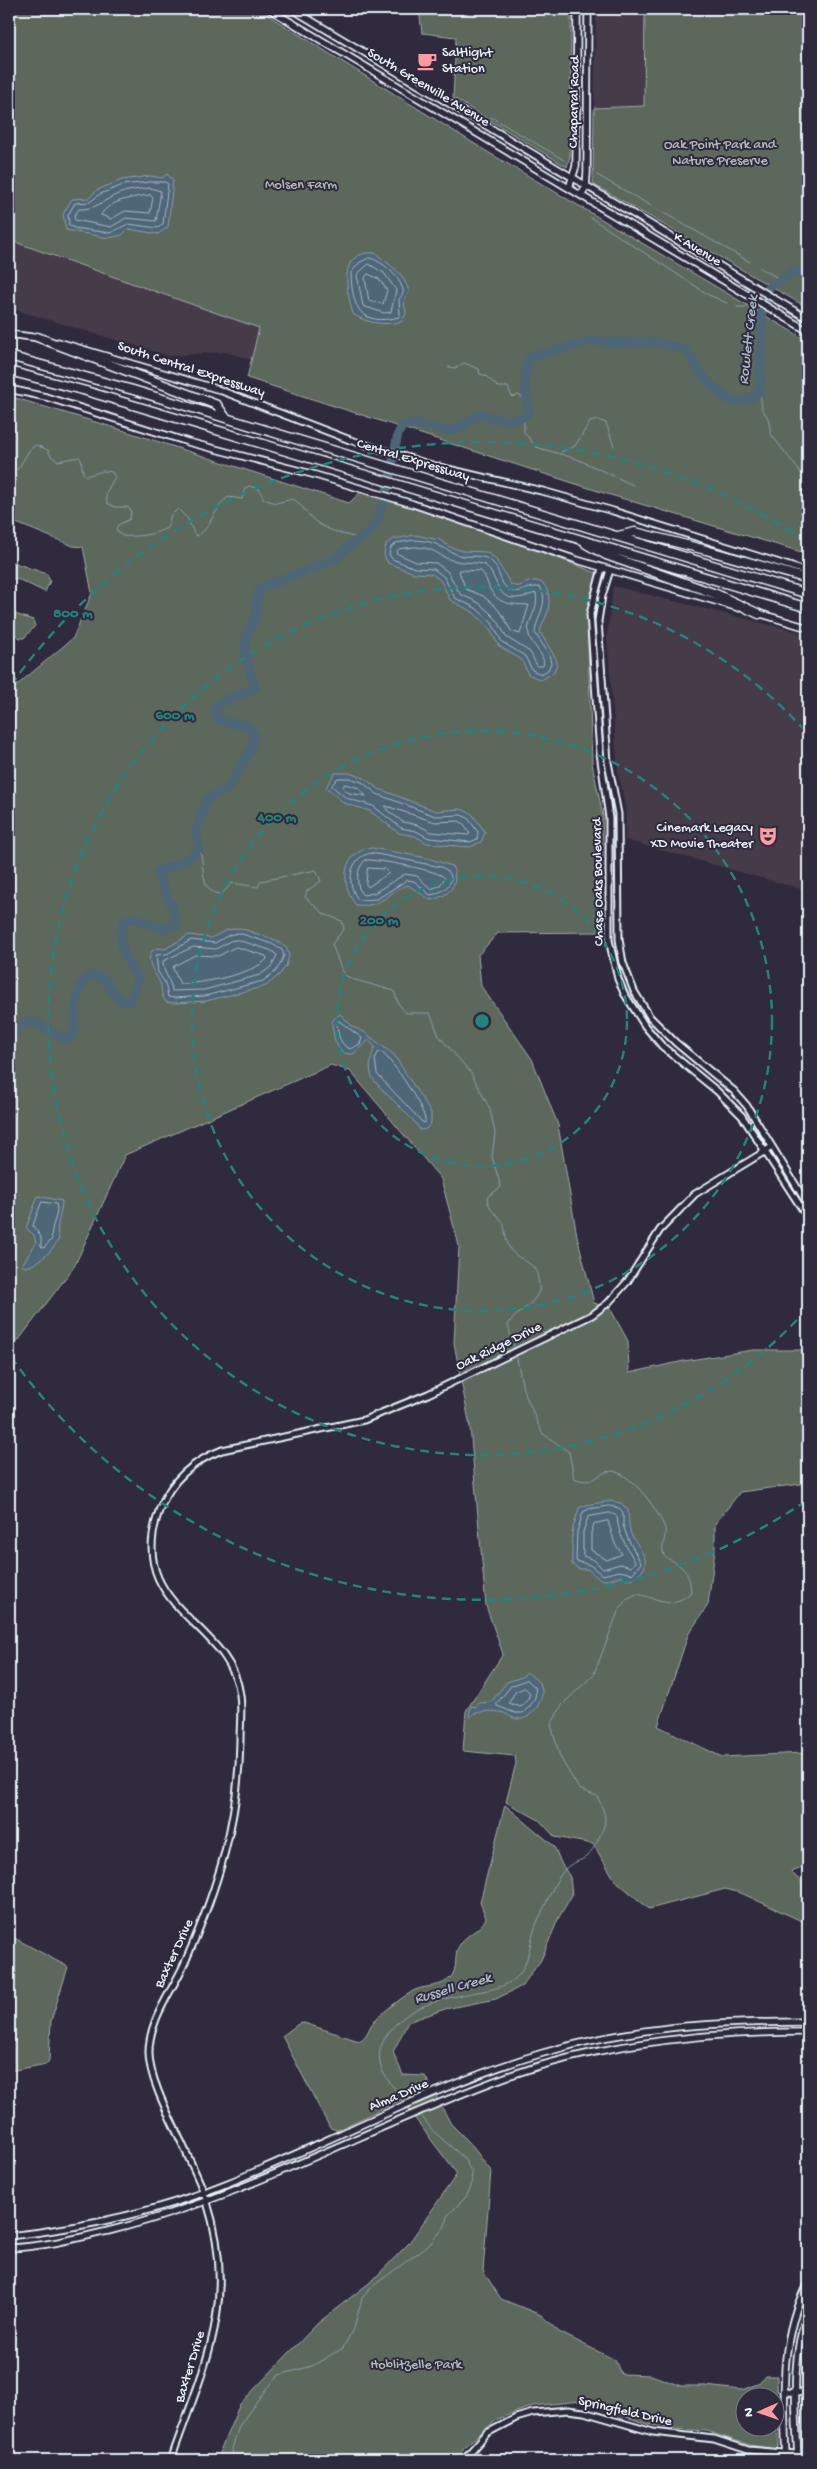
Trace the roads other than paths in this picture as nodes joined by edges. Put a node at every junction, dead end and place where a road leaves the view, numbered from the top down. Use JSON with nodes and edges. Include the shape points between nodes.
{"nodes":[{"id":1,"x":269,"y":9,"type":"edge"},
{"id":2,"x":292,"y":9,"type":"edge"},
{"id":3,"x":577,"y":9,"type":"edge"},
{"id":4,"x":588,"y":9,"type":"edge"},
{"id":5,"x":326,"y":29,"type":"junction"},
{"id":6,"x":320,"y":39,"type":"junction"},
{"id":7,"x":577,"y":43,"type":"junction"},
{"id":8,"x":588,"y":44,"type":"junction"},
{"id":9,"x":421,"y":87,"type":"junction"},
{"id":10,"x":416,"y":96,"type":"junction"},
{"id":11,"x":491,"y":130,"type":"junction"},
{"id":12,"x":486,"y":138,"type":"junction"},
{"id":13,"x":574,"y":179,"type":"junction"},
{"id":14,"x":586,"y":186,"type":"junction"},
{"id":15,"x":571,"y":189,"type":"junction"},
{"id":16,"x":581,"y":195,"type":"junction"},
{"id":17,"x":808,"y":319,"type":"edge"},
{"id":18,"x":808,"y":331,"type":"edge"},
{"id":19,"x":9,"y":334,"type":"edge"},
{"id":20,"x":36,"y":338,"type":"junction"},
{"id":21,"x":9,"y":356,"type":"edge"},
{"id":22,"x":9,"y":371,"type":"edge"},
{"id":23,"x":9,"y":389,"type":"edge"},
{"id":24,"x":226,"y":418,"type":"junction"},
{"id":25,"x":391,"y":452,"type":"joint"},
{"id":26,"x":616,"y":536,"type":"junction"},
{"id":27,"x":573,"y":537,"type":"junction"},
{"id":28,"x":602,"y":568,"type":"junction"},
{"id":29,"x":610,"y":570,"type":"junction"},
{"id":30,"x":808,"y":572,"type":"edge"},
{"id":31,"x":808,"y":579,"type":"edge"},
{"id":32,"x":808,"y":594,"type":"edge"},
{"id":33,"x":808,"y":608,"type":"edge"},
{"id":34,"x":759,"y":614,"type":"junction"},
{"id":35,"x":808,"y":628,"type":"edge"},
{"id":36,"x":592,"y":660,"type":"junction"},
{"id":37,"x":601,"y":660,"type":"junction"},
{"id":38,"x":608,"y":762,"type":"junction"},
{"id":39,"x":601,"y":763,"type":"junction"},
{"id":40,"x":609,"y":863,"type":"junction"},
{"id":41,"x":619,"y":863,"type":"junction"},
{"id":42,"x":623,"y":963,"type":"junction"},
{"id":43,"x":614,"y":966,"type":"junction"},
{"id":44,"x":638,"y":998,"type":"junction"},
{"id":45,"x":629,"y":1002,"type":"junction"},
{"id":46,"x":772,"y":1147,"type":"junction"},
{"id":47,"x":765,"y":1153,"type":"junction"},
{"id":48,"x":808,"y":1205,"type":"edge"},
{"id":49,"x":808,"y":1218,"type":"edge"},
{"id":50,"x":180,"y":1474,"type":"joint"},
{"id":51,"x":808,"y":2022,"type":"edge"},
{"id":52,"x":808,"y":2032,"type":"edge"},
{"id":53,"x":585,"y":2042,"type":"junction"},
{"id":54,"x":588,"y":2053,"type":"junction"},
{"id":55,"x":483,"y":2074,"type":"junction"},
{"id":56,"x":487,"y":2084,"type":"junction"},
{"id":57,"x":274,"y":2164,"type":"junction"},
{"id":58,"x":279,"y":2173,"type":"junction"},
{"id":59,"x":203,"y":2192,"type":"junction"},
{"id":60,"x":207,"y":2202,"type":"junction"},
{"id":61,"x":9,"y":2236,"type":"edge"},
{"id":62,"x":9,"y":2248,"type":"edge"},
{"id":63,"x":808,"y":2283,"type":"edge"},
{"id":64,"x":801,"y":2299,"type":"junction"},
{"id":65,"x":808,"y":2301,"type":"edge"},
{"id":66,"x":808,"y":2311,"type":"edge"},
{"id":67,"x":784,"y":2392,"type":"junction"},
{"id":68,"x":795,"y":2392,"type":"junction"},
{"id":69,"x":808,"y":2392,"type":"edge"},
{"id":70,"x":786,"y":2457,"type":"edge"},
{"id":71,"x":797,"y":2457,"type":"edge"},
{"id":72,"x":171,"y":2460,"type":"edge"},
{"id":73,"x":463,"y":2460,"type":"edge"}],
"edges":[{"from":1,"to":6,"type":"main road","name":"South Greenville Avenue"},
{"from":2,"to":5,"type":"main road","name":"South Greenville Avenue"},
{"from":3,"to":7,"type":"main road","name":"Chaparral Road"},
{"from":4,"to":8,"type":"main road","name":"Chaparral Road"},
{"from":5,"to":6,"type":"main road"},
{"from":5,"to":9,"type":"main road","name":"South Greenville Avenue"},
{"from":6,"to":10,"type":"main road","name":"South Greenville Avenue"},
{"from":7,"to":8,"type":"main road"},
{"from":7,"to":13,"type":"main road","name":"Chaparral Road"},
{"from":8,"to":14,"type":"main road","name":"Chaparral Road"},
{"from":9,"to":10,"type":"main road"},
{"from":9,"to":11,"type":"main road","name":"South Greenville Avenue"},
{"from":10,"to":12,"type":"main road","name":"South Greenville Avenue"},
{"from":11,"to":12,"type":"main road"},
{"from":11,"to":13,"type":"main road","name":"South Greenville Avenue"},
{"from":12,"to":15,"type":"main road","name":"South Greenville Avenue"},
{"from":13,"to":14,"type":"main road","name":"K Avenue"},
{"from":13,"to":15,"type":"main road","name":"Chaparral Road"},
{"from":14,"to":16,"type":"main road","name":"Chaparral Road"},
{"from":14,"to":17,"type":"main road","name":"K Avenue"},
{"from":15,"to":16,"type":"main road","name":"K Avenue"},
{"from":16,"to":18,"type":"main road","name":"K Avenue"},
{"from":19,"to":20,"type":"main road","name":"South Central Expressway"},
{"from":20,"to":24,"type":"highway","via":[[216,405]]},
{"from":20,"to":25,"type":"main road","name":"South Central Expressway","via":[[92,351],[217,389],[317,428]]},
{"from":21,"to":24,"type":"highway","name":"Central Expressway"},
{"from":22,"to":27,"type":"highway","name":"Central Expressway"},
{"from":23,"to":28,"type":"main road","via":[[71,404],[188,442],[413,504]]},
{"from":24,"to":26,"type":"highway","name":"Central Expressway"},
{"from":25,"to":30,"type":"main road","name":"Central Expressway","via":[[622,514]]},
{"from":26,"to":31,"type":"highway","via":[[635,532]]},
{"from":26,"to":32,"type":"highway","name":"Central Expressway"},
{"from":27,"to":33,"type":"highway","name":"Central Expressway"},
{"from":27,"to":34,"type":"highway","via":[[606,555],[716,594]]},
{"from":28,"to":29,"type":"main road"},
{"from":28,"to":36,"type":"street","name":"Chase Oaks Boulevard","via":[[590,614]]},
{"from":29,"to":34,"type":"main road"},
{"from":29,"to":37,"type":"street","name":"Chase Oaks Boulevard","via":[[598,621]]},
{"from":34,"to":35,"type":"main road"},
{"from":36,"to":37,"type":"street"},
{"from":36,"to":39,"type":"street","name":"Chase Oaks Boulevard"},
{"from":37,"to":38,"type":"street","name":"Chase Oaks Boulevard"},
{"from":38,"to":39,"type":"street"},
{"from":38,"to":41,"type":"street","name":"Chase Oaks Boulevard","via":[[618,814]]},
{"from":39,"to":40,"type":"street","name":"Chase Oaks Boulevard","via":[[609,818]]},
{"from":40,"to":41,"type":"street"},
{"from":40,"to":43,"type":"street","name":"Chase Oaks Boulevard","via":[[609,934]]},
{"from":41,"to":42,"type":"street","name":"Chase Oaks Boulevard","via":[[619,939]]},
{"from":42,"to":43,"type":"street"},
{"from":42,"to":44,"type":"street","name":"Chase Oaks Boulevard"},
{"from":43,"to":45,"type":"street","name":"Chase Oaks Boulevard"},
{"from":44,"to":45,"type":"street"},
{"from":44,"to":46,"type":"street","name":"Chase Oaks Boulevard","via":[[661,1028],[734,1091]]},
{"from":45,"to":47,"type":"street","name":"Chase Oaks Boulevard","via":[[662,1046],[733,1105]]},
{"from":46,"to":47,"type":"street","name":"Oak Ridge Drive"},
{"from":46,"to":48,"type":"street","name":"Chase Oaks Boulevard"},
{"from":47,"to":49,"type":"street","name":"Chase Oaks Boulevard"},
{"from":47,"to":50,"type":"street","name":"Oak Ridge Drive","via":[[696,1194],[649,1244],[628,1282],[592,1315],[428,1394],[364,1420],[222,1450]]},
{"from":50,"to":59,"type":"street","name":"Baxter Drive","via":[[163,1502],[153,1535],[159,1579],[173,1603],[217,1646],[235,1672],[240,1697],[236,1806],[224,1861],[194,1943],[158,2013],[149,2051],[157,2083]]},
{"from":51,"to":53,"type":"main road","name":"Alma Drive","via":[[696,2024]]},
{"from":52,"to":54,"type":"main road","name":"Alma Drive","via":[[707,2035]]},
{"from":53,"to":54,"type":"main road"},
{"from":53,"to":55,"type":"main road","name":"Alma Drive"},
{"from":54,"to":56,"type":"main road","name":"Alma Drive"},
{"from":55,"to":56,"type":"main road"},
{"from":55,"to":57,"type":"main road","name":"Alma Drive"},
{"from":56,"to":58,"type":"main road","name":"Alma Drive"},
{"from":57,"to":58,"type":"main road"},
{"from":57,"to":59,"type":"main road","name":"Alma Drive"},
{"from":58,"to":60,"type":"main road","name":"Alma Drive"},
{"from":59,"to":60,"type":"street","name":"Baxter Drive"},
{"from":59,"to":61,"type":"main road","name":"Alma Drive","via":[[76,2226]]},
{"from":60,"to":62,"type":"main road","name":"Alma Drive","via":[[78,2238]]},
{"from":60,"to":72,"type":"street","name":"Baxter Drive","via":[[220,2269],[217,2318],[206,2363]]},
{"from":63,"to":64,"type":"main road"},
{"from":64,"to":65,"type":"main road"},
{"from":64,"to":67,"type":"main road","via":[[788,2339]]},
{"from":66,"to":68,"type":"main road","via":[[796,2358]]},
{"from":67,"to":68,"type":"street"},
{"from":67,"to":70,"type":"main road"},
{"from":68,"to":69,"type":"street"},
{"from":68,"to":71,"type":"main road"},
{"from":70,"to":71,"type":"street","name":"Springfield Drive"},
{"from":70,"to":73,"type":"street","name":"Springfield Drive","via":[[714,2439],[653,2432],[568,2410],[533,2412],[516,2418],[488,2433]]}]}
